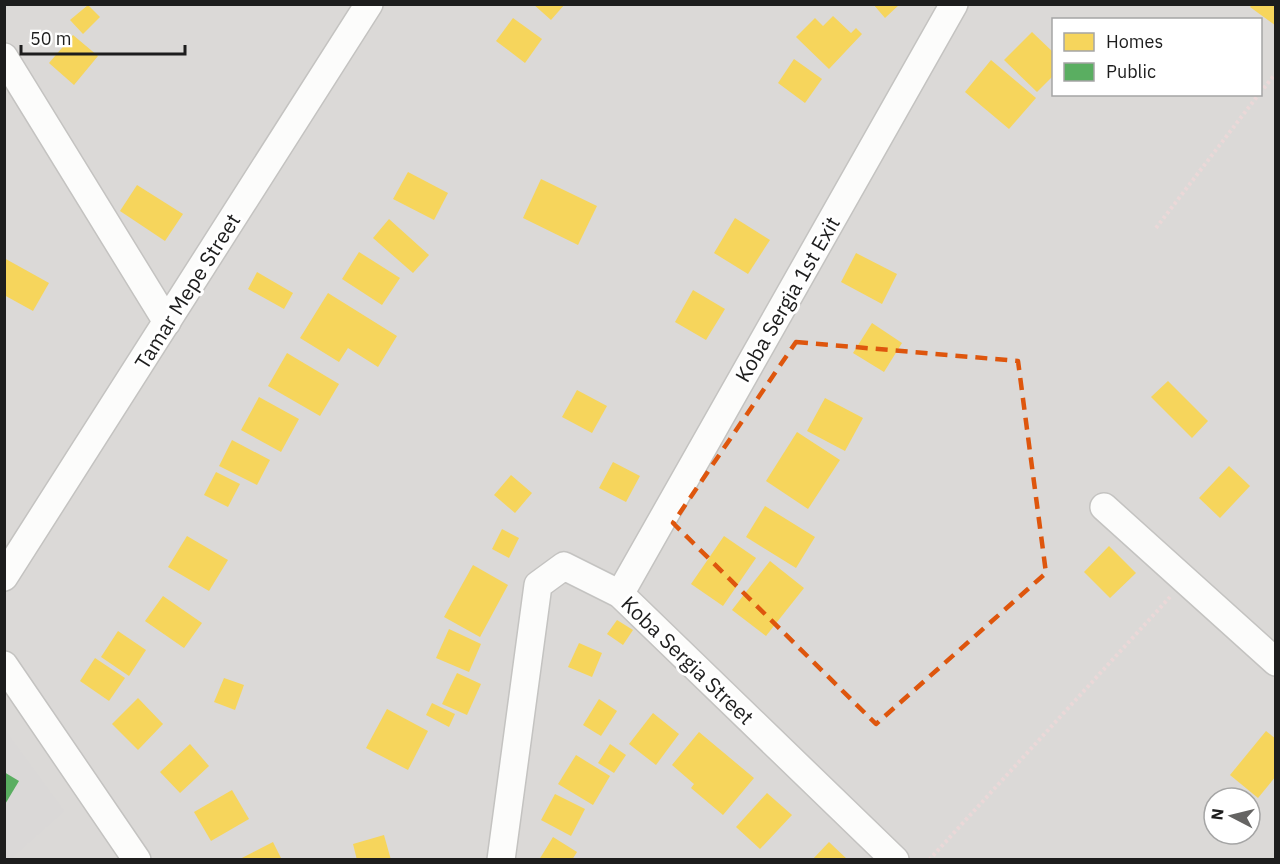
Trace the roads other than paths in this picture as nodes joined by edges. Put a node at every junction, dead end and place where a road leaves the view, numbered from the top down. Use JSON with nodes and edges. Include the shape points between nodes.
{"nodes":[{"id":1,"x":369,"y":4,"type":"edge"},
{"id":2,"x":954,"y":4,"type":"edge"},
{"id":3,"x":4,"y":57,"type":"edge"},
{"id":4,"x":167,"y":322,"type":"junction"},
{"id":5,"x":1104,"y":507,"type":"dead end"},
{"id":6,"x":4,"y":577,"type":"edge"},
{"id":7,"x":620,"y":594,"type":"junction"},
{"id":8,"x":1275,"y":662,"type":"edge"},
{"id":9,"x":4,"y":665,"type":"edge"},
{"id":10,"x":137,"y":860,"type":"edge"},
{"id":11,"x":501,"y":860,"type":"edge"},
{"id":12,"x":896,"y":860,"type":"edge"}],
"edges":[{"from":1,"to":4,"type":"street","name":"Tamar Mepe Street"},
{"from":2,"to":7,"type":"street","name":"Koba Sergia 1st Exit"},
{"from":3,"to":4,"type":"street"},
{"from":4,"to":6,"type":"street","name":"Tamar Mepe Street"},
{"from":5,"to":8,"type":"street"},
{"from":7,"to":11,"type":"street","name":"Koba Sergia Street","via":[[564,566],[538,585]]},
{"from":7,"to":12,"type":"street","name":"Koba Sergia Street"},
{"from":9,"to":10,"type":"street"}]}
